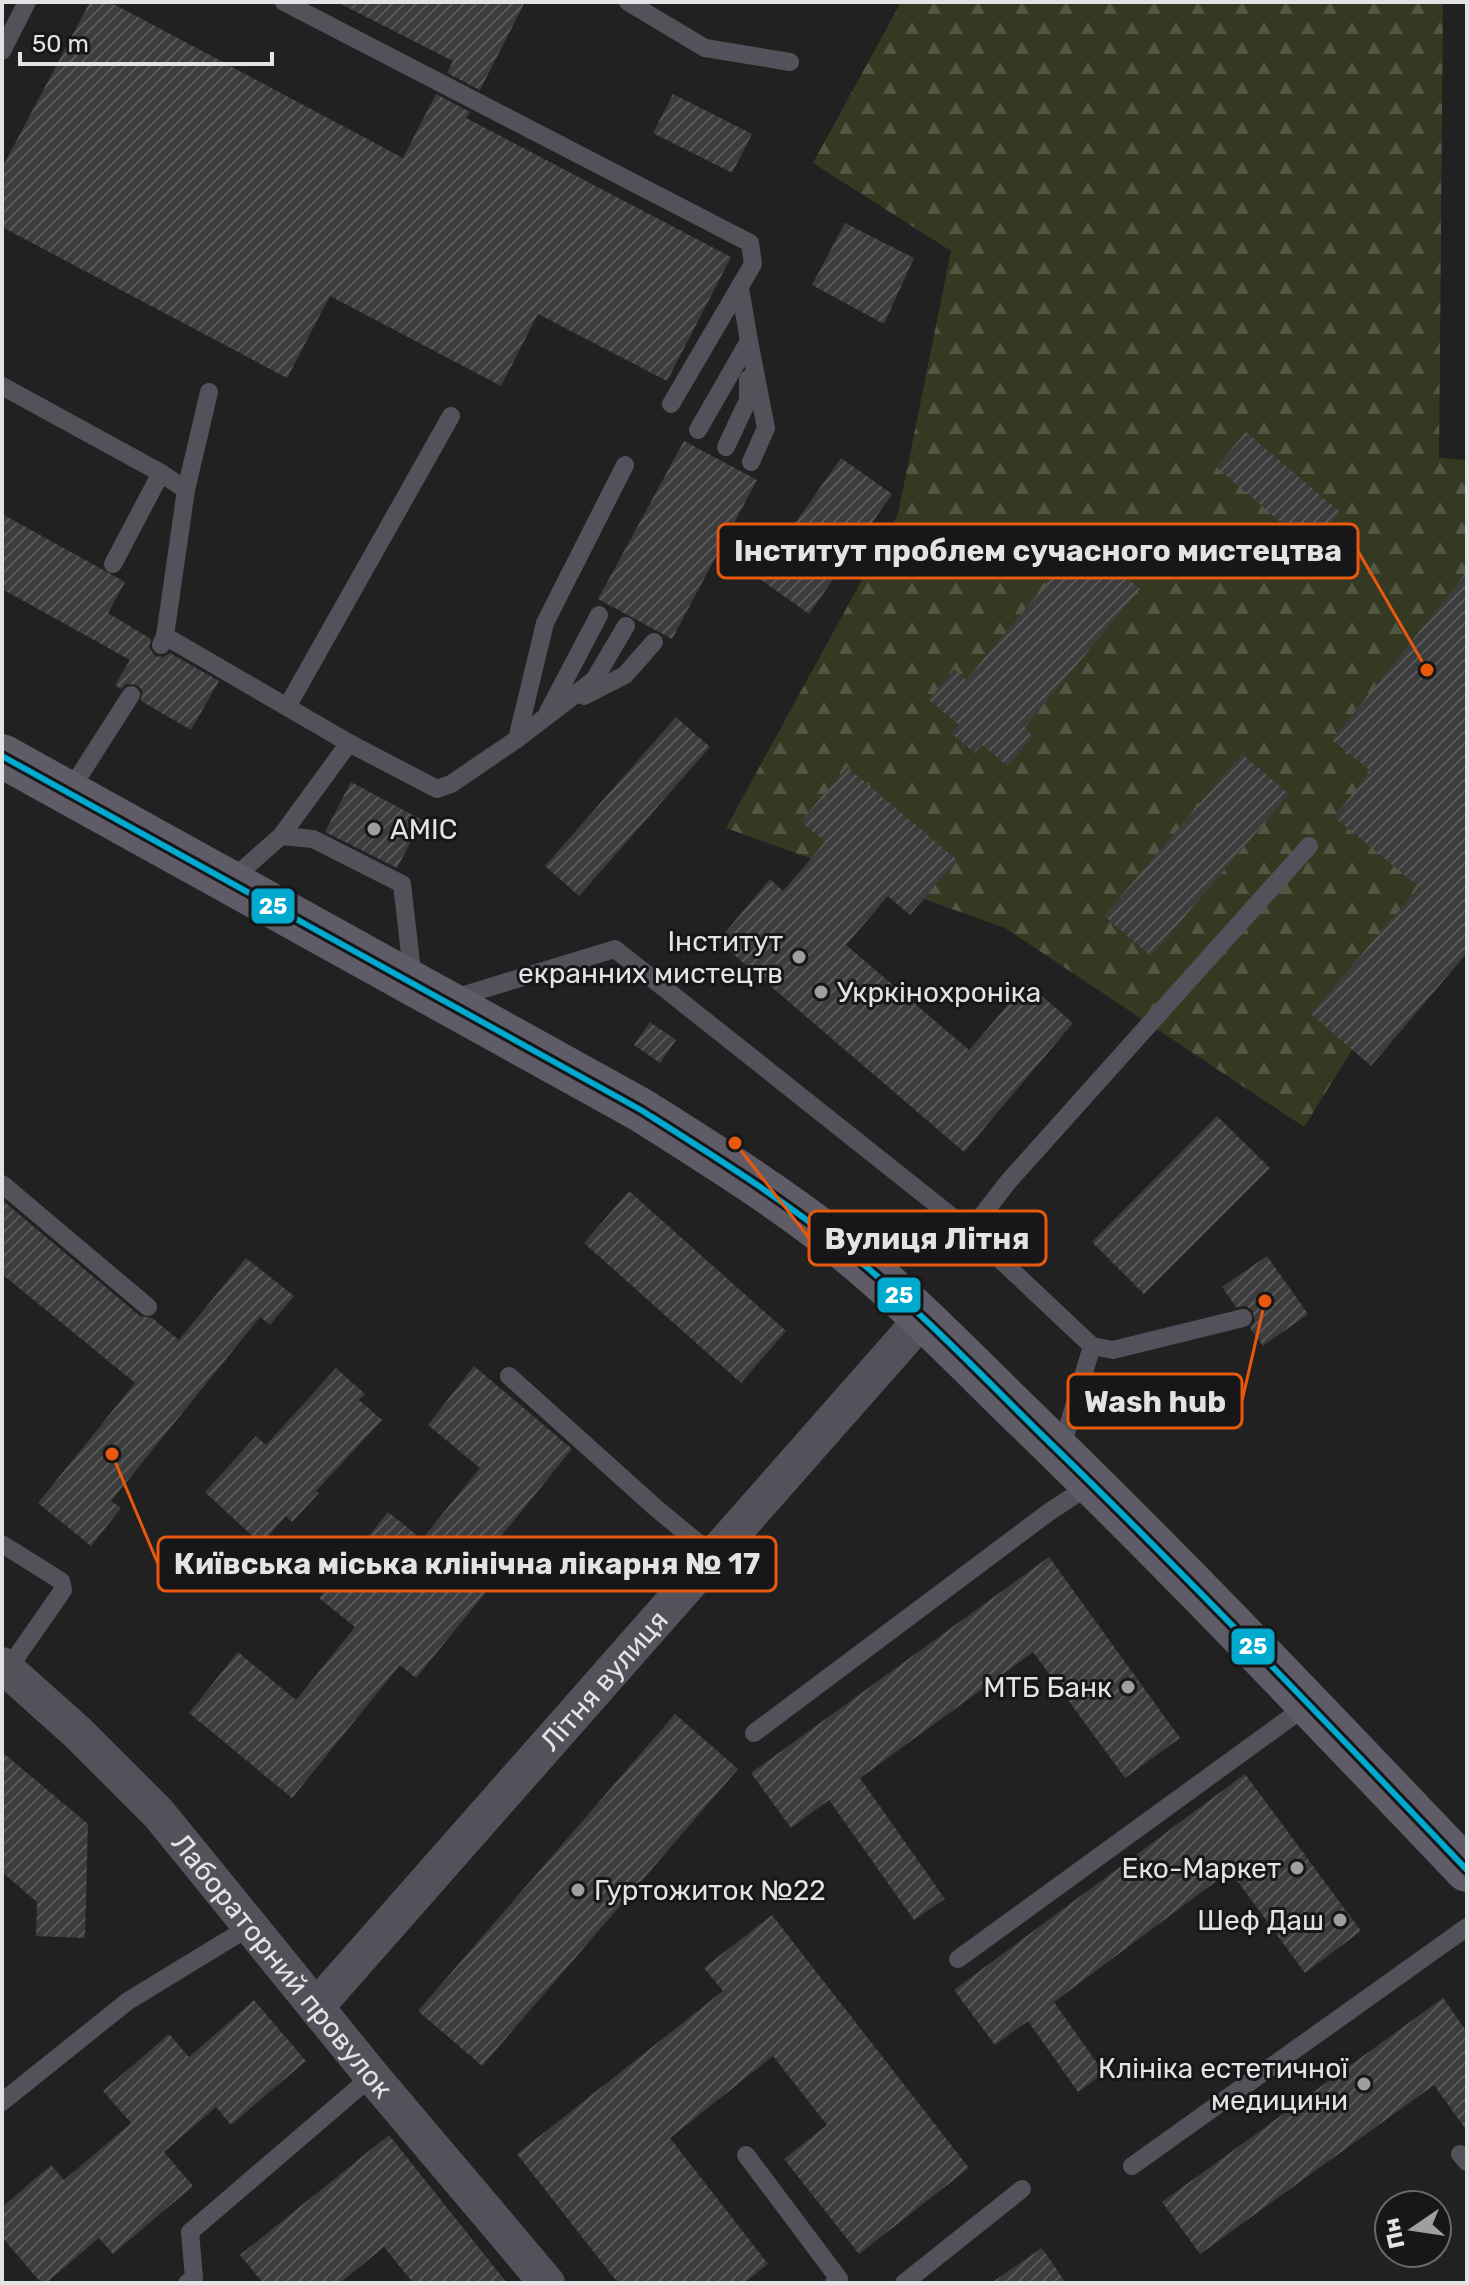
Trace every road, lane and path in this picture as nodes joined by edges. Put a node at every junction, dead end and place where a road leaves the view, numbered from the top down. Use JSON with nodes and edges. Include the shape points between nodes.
{"nodes":[{"id":1,"x":27,"y":2,"type":"edge"},
{"id":2,"x":284,"y":2,"type":"edge"},
{"id":3,"x":628,"y":2,"type":"edge"},
{"id":4,"x":2,"y":51,"type":"edge"},
{"id":5,"x":790,"y":62,"type":"dead end"},
{"id":6,"x":740,"y":288,"type":"junction"},
{"id":7,"x":749,"y":341,"type":"junction"},
{"id":8,"x":2,"y":386,"type":"edge"},
{"id":9,"x":209,"y":392,"type":"dead end"},
{"id":10,"x":671,"y":404,"type":"dead end"},
{"id":11,"x":451,"y":416,"type":"dead end"},
{"id":12,"x":698,"y":430,"type":"dead end"},
{"id":13,"x":726,"y":447,"type":"dead end"},
{"id":14,"x":751,"y":462,"type":"dead end"},
{"id":15,"x":625,"y":465,"type":"dead end"},
{"id":16,"x":161,"y":473,"type":"junction"},
{"id":17,"x":186,"y":490,"type":"junction"},
{"id":18,"x":113,"y":564,"type":"dead end"},
{"id":19,"x":599,"y":615,"type":"dead end"},
{"id":20,"x":626,"y":626,"type":"dead end"},
{"id":21,"x":654,"y":642,"type":"dead end"},
{"id":22,"x":131,"y":695,"type":"dead end"},
{"id":23,"x":287,"y":707,"type":"junction"},
{"id":24,"x":546,"y":716,"type":"junction"},
{"id":25,"x":517,"y":739,"type":"junction"},
{"id":26,"x":349,"y":743,"type":"junction"},
{"id":27,"x":2,"y":756,"type":"edge"},
{"id":28,"x":69,"y":792,"type":"junction"},
{"id":29,"x":281,"y":836,"type":"junction"},
{"id":30,"x":1309,"y":846,"type":"dead end"},
{"id":31,"x":230,"y":881,"type":"junction"},
{"id":32,"x":430,"y":992,"type":"junction"},
{"id":33,"x":2,"y":1184,"type":"edge"},
{"id":34,"x":970,"y":1231,"type":"junction"},
{"id":35,"x":148,"y":1307,"type":"dead end"},
{"id":36,"x":1243,"y":1318,"type":"dead end"},
{"id":37,"x":922,"y":1319,"type":"junction"},
{"id":38,"x":1092,"y":1346,"type":"junction"},
{"id":39,"x":509,"y":1376,"type":"dead end"},
{"id":40,"x":1060,"y":1452,"type":"junction"},
{"id":41,"x":1092,"y":1484,"type":"junction"},
{"id":42,"x":2,"y":1544,"type":"edge"},
{"id":43,"x":714,"y":1556,"type":"junction"},
{"id":44,"x":5,"y":1667,"type":"edge"},
{"id":45,"x":1309,"y":1704,"type":"junction"},
{"id":46,"x":754,"y":1733,"type":"dead end"},
{"id":47,"x":1467,"y":1870,"type":"edge"},
{"id":48,"x":251,"y":1926,"type":"junction"},
{"id":49,"x":1467,"y":1927,"type":"edge"},
{"id":50,"x":958,"y":1959,"type":"dead end"},
{"id":51,"x":317,"y":2006,"type":"junction"},
{"id":52,"x":372,"y":2076,"type":"junction"},
{"id":53,"x":2,"y":2102,"type":"edge"},
{"id":54,"x":746,"y":2155,"type":"dead end"},
{"id":55,"x":1132,"y":2166,"type":"dead end"},
{"id":56,"x":1022,"y":2189,"type":"dead end"},
{"id":57,"x":187,"y":2283,"type":"edge"},
{"id":58,"x":547,"y":2283,"type":"edge"},
{"id":59,"x":834,"y":2283,"type":"edge"},
{"id":60,"x":904,"y":2283,"type":"edge"}],
"edges":[{"from":1,"to":4,"type":"lane"},
{"from":2,"to":6,"type":"lane","via":[[750,243],[753,264]]},
{"from":3,"to":5,"type":"lane","via":[[705,48]]},
{"from":6,"to":7,"type":"lane"},
{"from":6,"to":10,"type":"lane"},
{"from":7,"to":12,"type":"lane"},
{"from":7,"to":13,"type":"lane","via":[[748,400]]},
{"from":7,"to":14,"type":"lane","via":[[766,428]]},
{"from":8,"to":16,"type":"lane"},
{"from":9,"to":17,"type":"lane"},
{"from":11,"to":23,"type":"lane"},
{"from":15,"to":25,"type":"lane","via":[[545,623]]},
{"from":16,"to":17,"type":"lane"},
{"from":16,"to":18,"type":"lane"},
{"from":17,"to":23,"type":"lane","via":[[163,640]]},
{"from":19,"to":24,"type":"lane"},
{"from":20,"to":24,"type":"lane","via":[[594,680]]},
{"from":21,"to":24,"type":"lane","via":[[625,675]]},
{"from":22,"to":28,"type":"lane"},
{"from":23,"to":26,"type":"lane"},
{"from":24,"to":25,"type":"lane"},
{"from":25,"to":26,"type":"lane","via":[[437,789]]},
{"from":26,"to":29,"type":"lane"},
{"from":27,"to":28,"type":"main road"},
{"from":28,"to":31,"type":"main road"},
{"from":29,"to":31,"type":"lane"},
{"from":29,"to":32,"type":"lane","via":[[313,839],[402,884]]},
{"from":30,"to":34,"type":"lane"},
{"from":31,"to":32,"type":"main road"},
{"from":32,"to":34,"type":"lane","via":[[615,949]]},
{"from":32,"to":37,"type":"main road","via":[[729,1165],[843,1248]]},
{"from":33,"to":35,"type":"lane"},
{"from":34,"to":38,"type":"lane"},
{"from":36,"to":38,"type":"lane","via":[[1113,1350]]},
{"from":37,"to":40,"type":"main road"},
{"from":37,"to":43,"type":"street","name":"Літня вулиця"},
{"from":38,"to":40,"type":"lane"},
{"from":39,"to":43,"type":"lane"},
{"from":40,"to":41,"type":"main road"},
{"from":41,"to":45,"type":"main road"},
{"from":41,"to":46,"type":"lane"},
{"from":42,"to":44,"type":"lane","via":[[63,1585],[45,1619]]},
{"from":43,"to":51,"type":"street","name":"Літня вулиця"},
{"from":44,"to":48,"type":"street","name":"Лабораторний провулок","via":[[159,1814]]},
{"from":45,"to":47,"type":"main road"},
{"from":45,"to":50,"type":"lane"},
{"from":48,"to":51,"type":"street","name":"Лабораторний провулок"},
{"from":48,"to":53,"type":"lane","via":[[128,2001]]},
{"from":49,"to":55,"type":"lane"},
{"from":51,"to":52,"type":"street","name":"Лабораторний провулок"},
{"from":52,"to":57,"type":"lane","via":[[190,2232],[194,2278]]},
{"from":52,"to":58,"type":"street","name":"Лабораторний провулок"},
{"from":54,"to":59,"type":"lane","via":[[839,2279]]},
{"from":56,"to":60,"type":"lane"}]}
